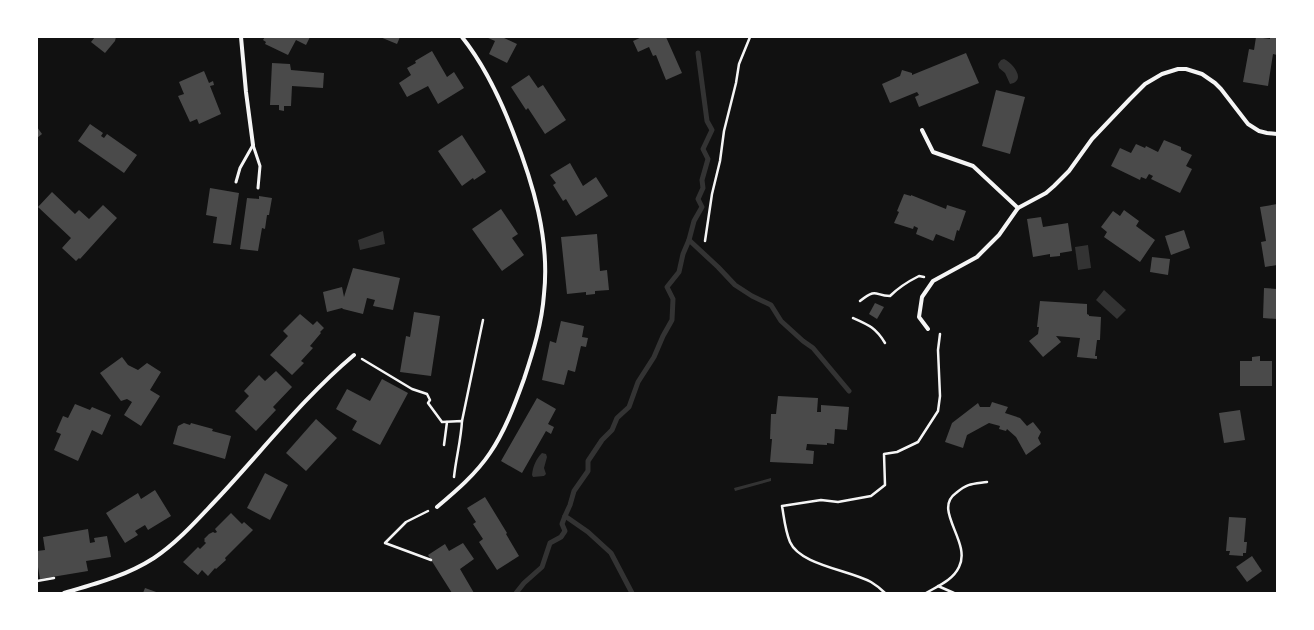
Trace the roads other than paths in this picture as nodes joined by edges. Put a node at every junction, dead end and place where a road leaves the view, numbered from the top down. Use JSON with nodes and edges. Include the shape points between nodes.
{"nodes":[{"id":1,"x":241,"y":37,"type":"edge"},
{"id":2,"x":462,"y":37,"type":"edge"},
{"id":3,"x":922,"y":130,"type":"dead end"},
{"id":4,"x":1277,"y":134,"type":"edge"},
{"id":5,"x":253,"y":145,"type":"junction"},
{"id":6,"x":236,"y":182,"type":"dead end"},
{"id":7,"x":258,"y":188,"type":"dead end"},
{"id":8,"x":1018,"y":208,"type":"junction"},
{"id":9,"x":928,"y":329,"type":"dead end"},
{"id":10,"x":354,"y":355,"type":"road end"},
{"id":11,"x":437,"y":507,"type":"road end"},
{"id":12,"x":64,"y":593,"type":"edge"}],
"edges":[{"from":1,"to":5,"type":"street"},
{"from":2,"to":11,"type":"street","via":[[491,80],[522,156],[539,216],[545,278],[543,308],[536,338],[510,416],[482,464]]},
{"from":3,"to":8,"type":"street","via":[[933,152],[973,166]]},
{"from":4,"to":8,"type":"street","via":[[1259,131],[1248,124],[1208,78],[1186,69],[1170,71],[1154,78],[1134,95],[1092,139],[1069,171],[1054,186]]},
{"from":5,"to":6,"type":"lane","via":[[240,168]]},
{"from":5,"to":7,"type":"lane","via":[[260,166]]},
{"from":8,"to":9,"type":"street","via":[[999,235],[977,256],[933,281],[922,297],[918,316]]},
{"from":10,"to":12,"type":"street","via":[[320,386],[209,507],[165,550],[117,577]]}]}
